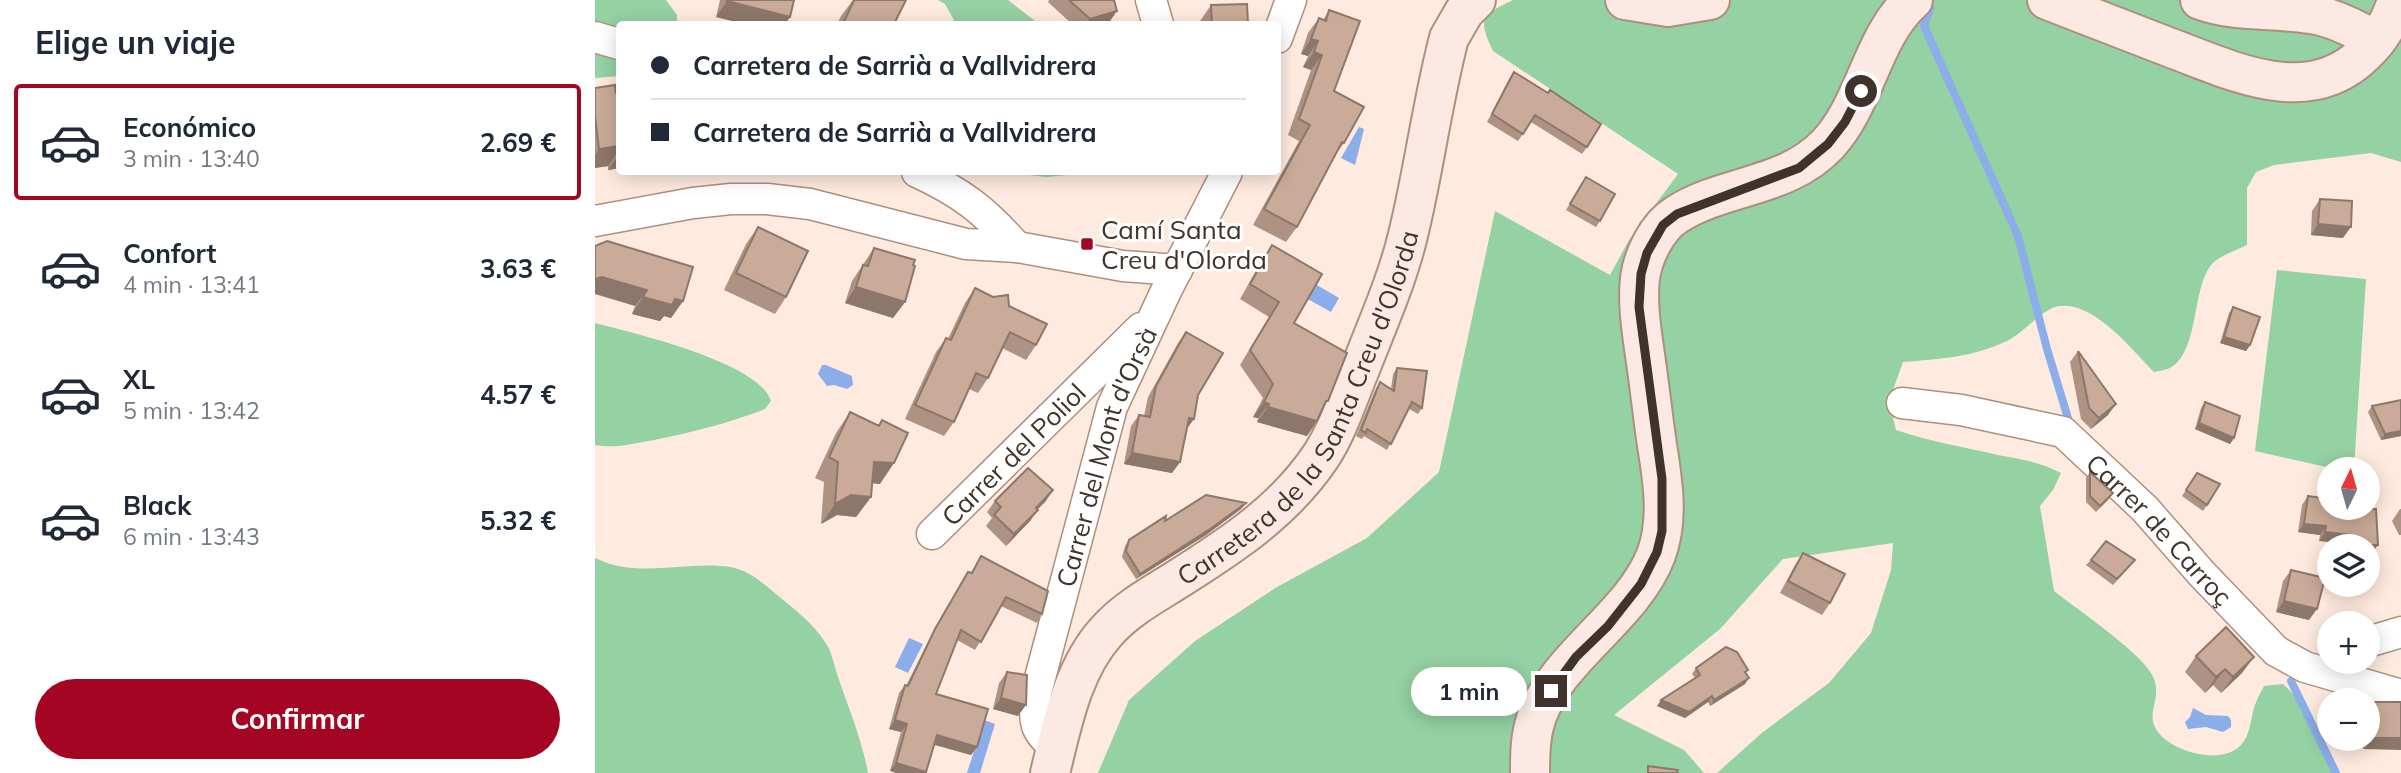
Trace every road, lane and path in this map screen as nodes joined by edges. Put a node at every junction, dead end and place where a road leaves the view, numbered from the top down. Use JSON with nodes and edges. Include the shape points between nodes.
{"nodes":[{"id":1,"x":1151,"y":0,"type":"edge"},
{"id":2,"x":1291,"y":0,"type":"edge"},
{"id":3,"x":1476,"y":0,"type":"edge"},
{"id":4,"x":1625,"y":0,"type":"edge"},
{"id":5,"x":1710,"y":0,"type":"edge"},
{"id":6,"x":1913,"y":0,"type":"edge"},
{"id":7,"x":2047,"y":0,"type":"edge"},
{"id":8,"x":2200,"y":0,"type":"edge"},
{"id":9,"x":2397,"y":0,"type":"edge"},
{"id":10,"x":1157,"y":21,"type":"edge"},
{"id":11,"x":1281,"y":27,"type":"edge"},
{"id":12,"x":595,"y":37,"type":"edge"},
{"id":13,"x":2376,"y":41,"type":"junction"},
{"id":14,"x":616,"y":43,"type":"edge"},
{"id":15,"x":923,"y":175,"type":"edge"},
{"id":16,"x":1216,"y":178,"type":"edge"},
{"id":17,"x":595,"y":221,"type":"edge"},
{"id":18,"x":1017,"y":247,"type":"junction"},
{"id":19,"x":1177,"y":270,"type":"junction"},
{"id":20,"x":1154,"y":315,"type":"junction"},
{"id":21,"x":1902,"y":403,"type":"dead end"},
{"id":22,"x":932,"y":534,"type":"dead end"},
{"id":23,"x":2401,"y":632,"type":"edge"},
{"id":24,"x":2380,"y":638,"type":"edge"},
{"id":25,"x":2317,"y":656,"type":"edge"},
{"id":26,"x":2294,"y":661,"type":"junction"},
{"id":27,"x":2401,"y":695,"type":"edge"},
{"id":28,"x":1053,"y":761,"type":"edge"},
{"id":29,"x":1530,"y":773,"type":"edge"}],
"edges":[{"from":1,"to":10,"type":"street"},
{"from":2,"to":11,"type":"street"},
{"from":3,"to":28,"type":"main road","name":"Carretera de la Santa Creu d'Olorda","via":[[1449,38],[1408,237],[1391,291],[1321,455],[1268,517],[1126,611],[1105,633],[1087,658],[1071,695]]},
{"from":4,"to":5,"type":"main road","via":[[1668,7]]},
{"from":6,"to":29,"type":"main road","via":[[1893,24],[1845,122],[1817,155],[1799,168],[1677,214],[1663,225],[1647,253],[1639,307],[1662,479],[1662,531],[1641,584],[1576,657],[1542,706],[1534,724]]},
{"from":7,"to":13,"type":"main road","via":[[2230,70],[2275,82],[2322,80],[2359,59]]},
{"from":8,"to":13,"type":"main road","via":[[2329,18]]},
{"from":9,"to":13,"type":"main road"},
{"from":12,"to":14,"type":"street"},
{"from":15,"to":18,"type":"street","via":[[974,203]]},
{"from":16,"to":19,"type":"street","name":"Carrer del Mont d'Orsà"},
{"from":17,"to":18,"type":"street","via":[[705,202],[767,200],[810,204],[966,244]]},
{"from":18,"to":19,"type":"street","via":[[1123,266]]},
{"from":19,"to":20,"type":"street","name":"Carrer del Mont d'Orsà"},
{"from":20,"to":22,"type":"street","name":"Carrer del Poliol"},
{"from":20,"to":28,"type":"street","name":"Carrer del Mont d'Orsà","via":[[1112,407],[1041,668],[1034,724]]},
{"from":21,"to":26,"type":"street","name":"Carrer de Carroç","via":[[1961,410],[2063,432],[2153,517],[2276,651]]},
{"from":23,"to":24,"type":"street"},
{"from":25,"to":26,"type":"street"},
{"from":26,"to":27,"type":"street","name":"Carrer de Carroç","via":[[2339,679]]}]}
